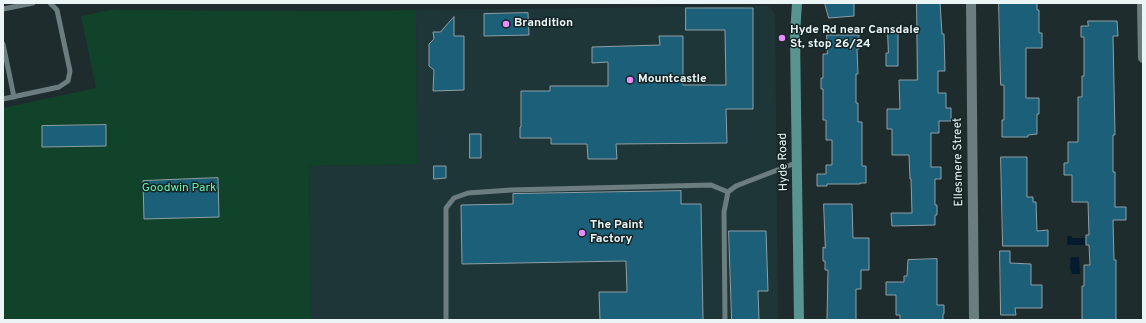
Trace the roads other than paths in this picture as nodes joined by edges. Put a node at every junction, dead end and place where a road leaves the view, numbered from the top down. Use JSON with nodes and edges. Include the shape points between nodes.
{"nodes":[{"id":1,"x":33,"y":3,"type":"edge"},
{"id":2,"x":50,"y":3,"type":"edge"},
{"id":3,"x":797,"y":3,"type":"edge"},
{"id":4,"x":971,"y":3,"type":"edge"},
{"id":5,"x":1142,"y":3,"type":"edge"},
{"id":6,"x":3,"y":9,"type":"edge"},
{"id":7,"x":3,"y":44,"type":"edge"},
{"id":8,"x":1143,"y":58,"type":"edge"},
{"id":9,"x":14,"y":96,"type":"junction"},
{"id":10,"x":3,"y":99,"type":"edge"},
{"id":11,"x":798,"y":162,"type":"junction"},
{"id":12,"x":728,"y":192,"type":"junction"},
{"id":13,"x":446,"y":320,"type":"edge"},
{"id":14,"x":725,"y":320,"type":"edge"},
{"id":15,"x":799,"y":320,"type":"edge"},
{"id":16,"x":974,"y":320,"type":"edge"}],
"edges":[{"from":1,"to":6,"type":"lane"},
{"from":2,"to":9,"type":"lane","via":[[57,10],[70,71],[68,81],[59,87]]},
{"from":3,"to":11,"type":"street","name":"Hyde Road","via":[[795,34]]},
{"from":4,"to":16,"type":"street","name":"Ellesmere Street"},
{"from":5,"to":8,"type":"street"},
{"from":7,"to":9,"type":"lane"},
{"from":9,"to":10,"type":"lane"},
{"from":11,"to":12,"type":"lane","via":[[736,186]]},
{"from":11,"to":15,"type":"street","name":"Hyde Road"},
{"from":12,"to":13,"type":"lane","via":[[711,185],[511,190],[468,193],[454,198],[446,208]]},
{"from":12,"to":14,"type":"lane","via":[[724,212]]}]}
